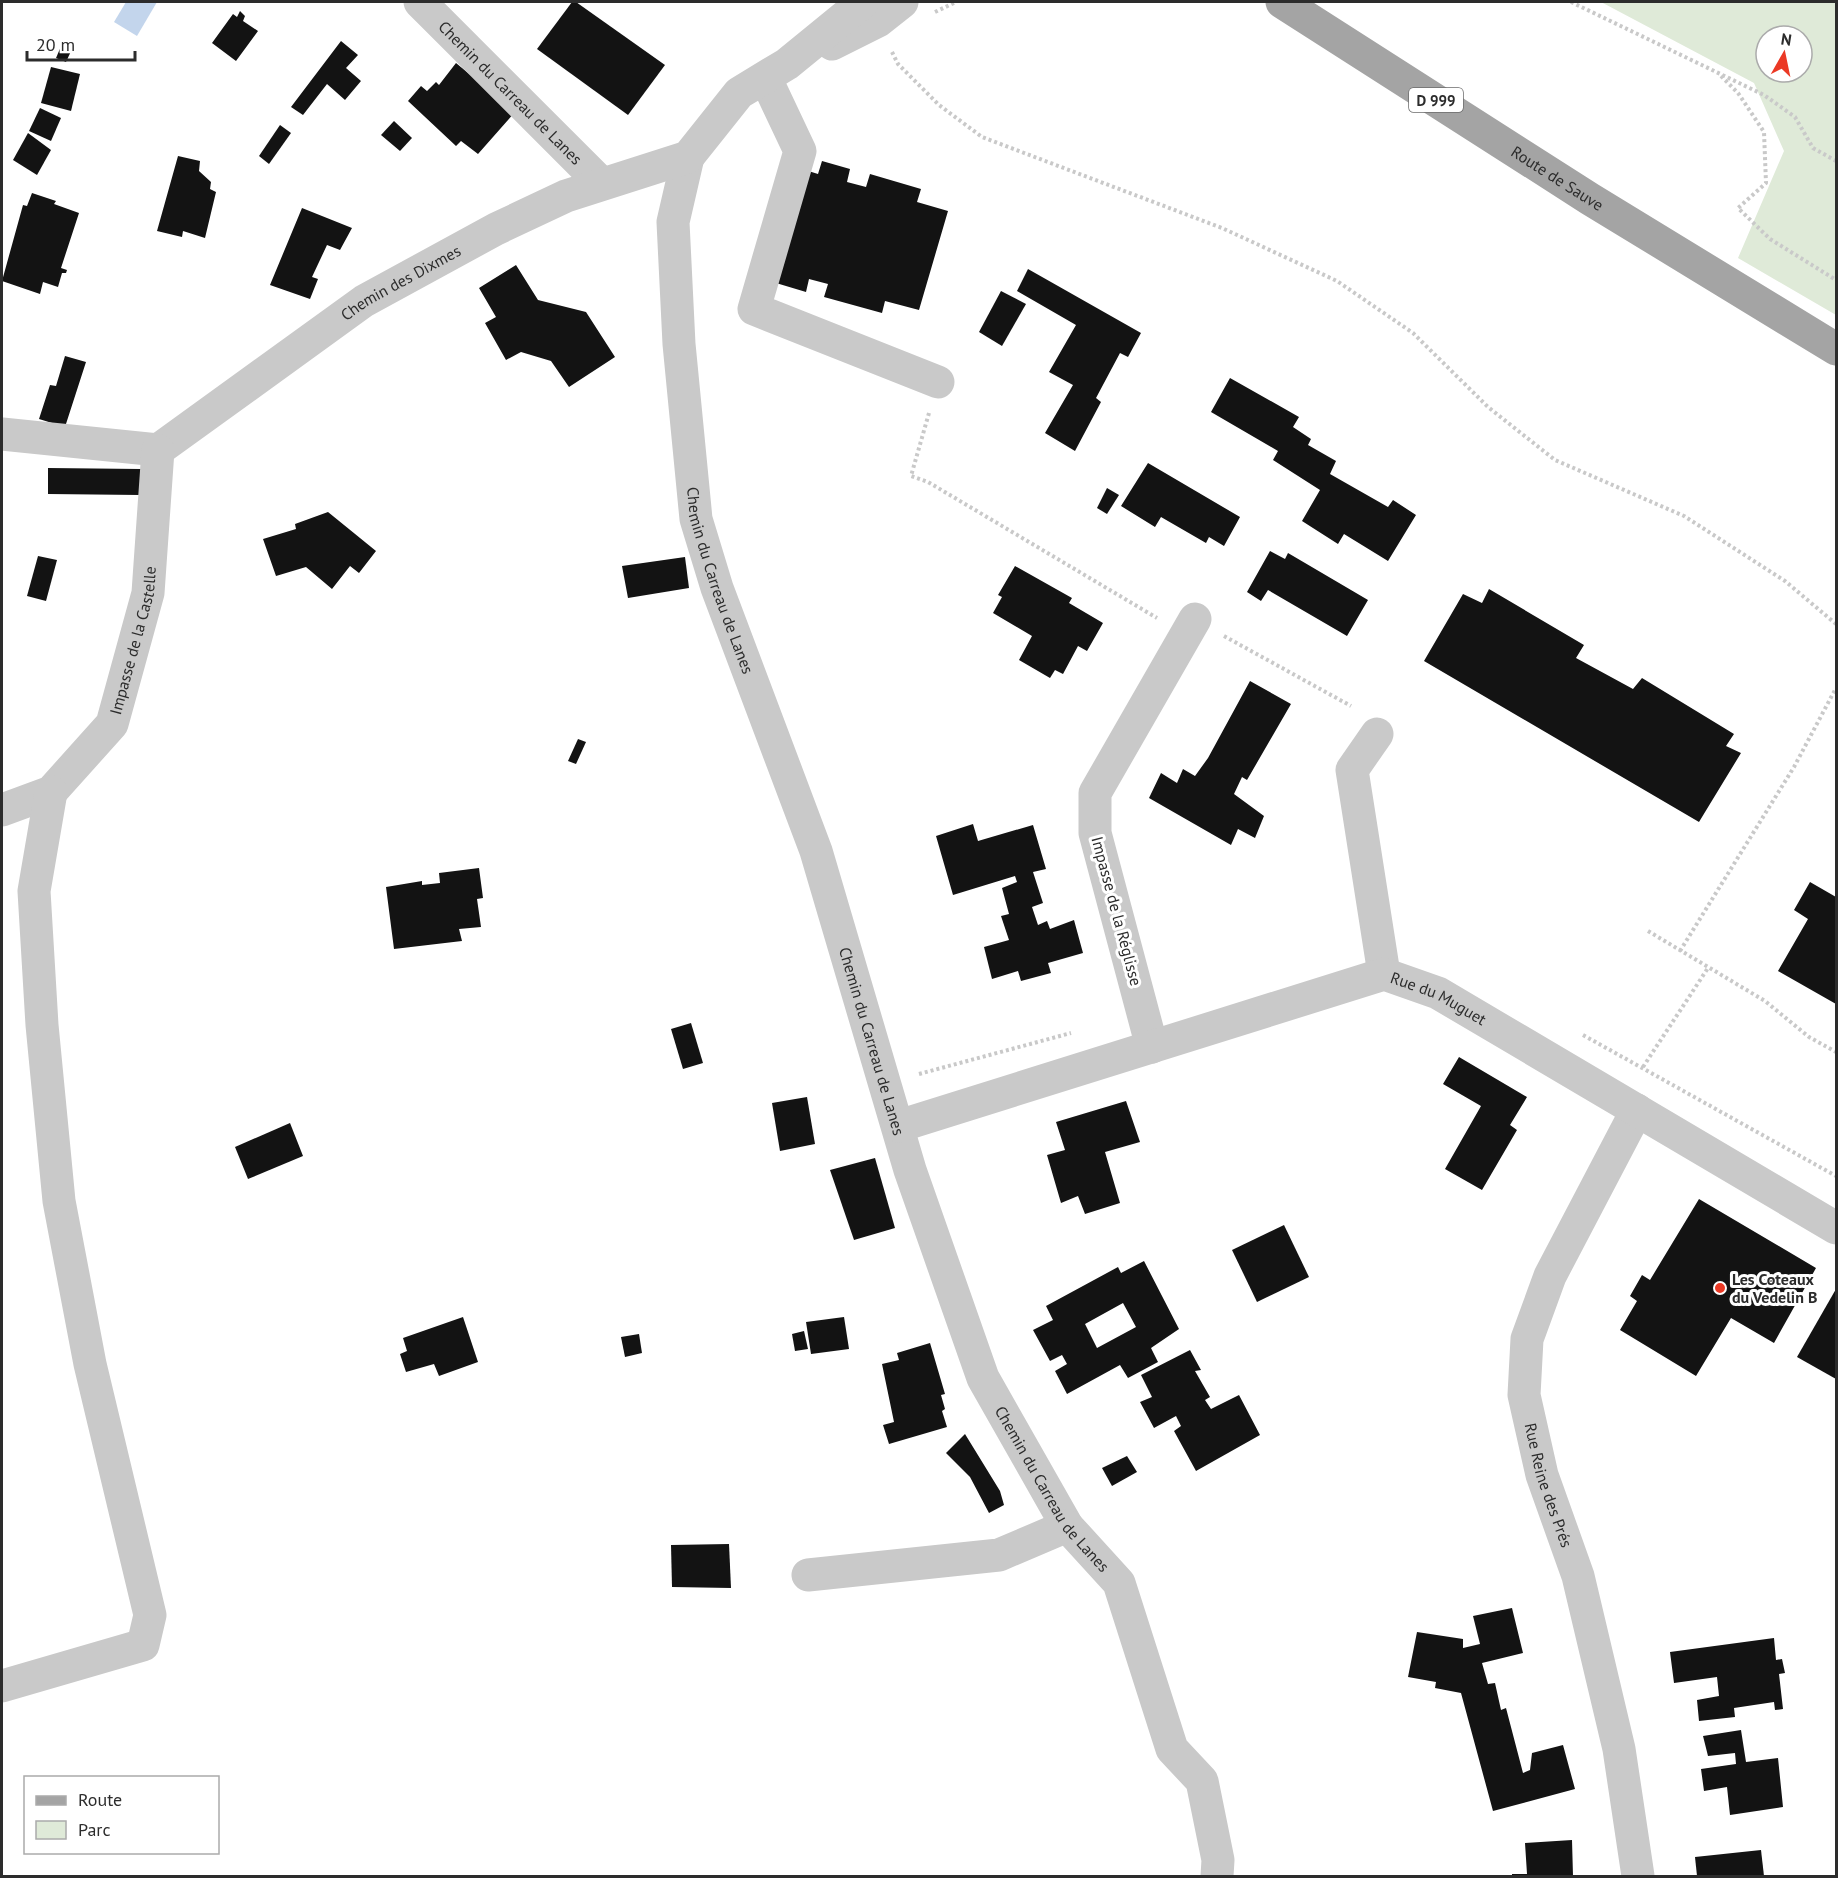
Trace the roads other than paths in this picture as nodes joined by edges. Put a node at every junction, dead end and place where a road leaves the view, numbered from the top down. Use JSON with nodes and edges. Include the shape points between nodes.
{"nodes":[{"id":1,"x":420,"y":2,"type":"edge"},
{"id":2,"x":1282,"y":2,"type":"edge"},
{"id":3,"x":892,"y":10,"type":"edge"},
{"id":4,"x":776,"y":72,"type":"junction"},
{"id":5,"x":688,"y":157,"type":"junction"},
{"id":6,"x":601,"y":183,"type":"junction"},
{"id":7,"x":1836,"y":349,"type":"edge"},
{"id":8,"x":938,"y":382,"type":"road end"},
{"id":9,"x":2,"y":434,"type":"edge"},
{"id":10,"x":158,"y":450,"type":"junction"},
{"id":11,"x":1190,"y":627,"type":"road end"},
{"id":12,"x":1377,"y":734,"type":"dead end"},
{"id":13,"x":51,"y":792,"type":"junction"},
{"id":14,"x":2,"y":810,"type":"edge"},
{"id":15,"x":1384,"y":975,"type":"junction"},
{"id":16,"x":1152,"y":1047,"type":"junction"},
{"id":17,"x":1637,"y":1110,"type":"junction"},
{"id":18,"x":899,"y":1126,"type":"junction"},
{"id":19,"x":1836,"y":1228,"type":"edge"},
{"id":20,"x":1067,"y":1526,"type":"junction"},
{"id":21,"x":808,"y":1575,"type":"dead end"},
{"id":22,"x":2,"y":1686,"type":"edge"},
{"id":23,"x":1217,"y":1876,"type":"edge"},
{"id":24,"x":1638,"y":1876,"type":"edge"}],
"edges":[{"from":1,"to":6,"type":"street","name":"Chemin du Carreau de Lanes"},
{"from":2,"to":7,"type":"main road","name":"Route de Sauve","number":"D 999","via":[[1590,199]]},
{"from":3,"to":4,"type":"street"},
{"from":4,"to":5,"type":"street","via":[[739,93]]},
{"from":4,"to":8,"type":"street","via":[[800,151],[754,309]]},
{"from":5,"to":6,"type":"street","name":"Chemin des Dixmes"},
{"from":5,"to":18,"type":"street","name":"Chemin du Carreau de Lanes","via":[[673,222],[696,519],[717,588],[816,851]]},
{"from":6,"to":10,"type":"street","name":"Chemin des Dixmes","via":[[495,229],[364,301]]},
{"from":9,"to":10,"type":"street"},
{"from":10,"to":13,"type":"street","name":"Impasse de la Castelle","via":[[148,593],[112,724]]},
{"from":11,"to":16,"type":"street","name":"Impasse de la Réglisse","via":[[1095,794],[1095,833]]},
{"from":12,"to":15,"type":"street","via":[[1352,770]]},
{"from":13,"to":14,"type":"street","name":"Impasse de la Castelle"},
{"from":13,"to":22,"type":"street","via":[[34,891],[59,1201],[90,1364],[150,1615],[142,1645]]},
{"from":15,"to":16,"type":"street","name":"Rue du Muguet"},
{"from":15,"to":17,"type":"street","name":"Rue du Muguet","via":[[1438,993]]},
{"from":16,"to":18,"type":"street","name":"Rue du Muguet"},
{"from":17,"to":19,"type":"street","name":"Rue du Muguet"},
{"from":17,"to":24,"type":"street","name":"Rue Reine des Prés","via":[[1550,1276],[1527,1339],[1524,1395],[1542,1475],[1578,1576],[1619,1749]]},
{"from":18,"to":20,"type":"street","name":"Chemin du Carreau de Lanes","via":[[910,1170],[983,1378]]},
{"from":20,"to":21,"type":"street","via":[[999,1555]]},
{"from":20,"to":23,"type":"street","name":"Chemin du Carreau de Lanes","via":[[1119,1583],[1172,1749],[1202,1780],[1218,1860]]}]}
